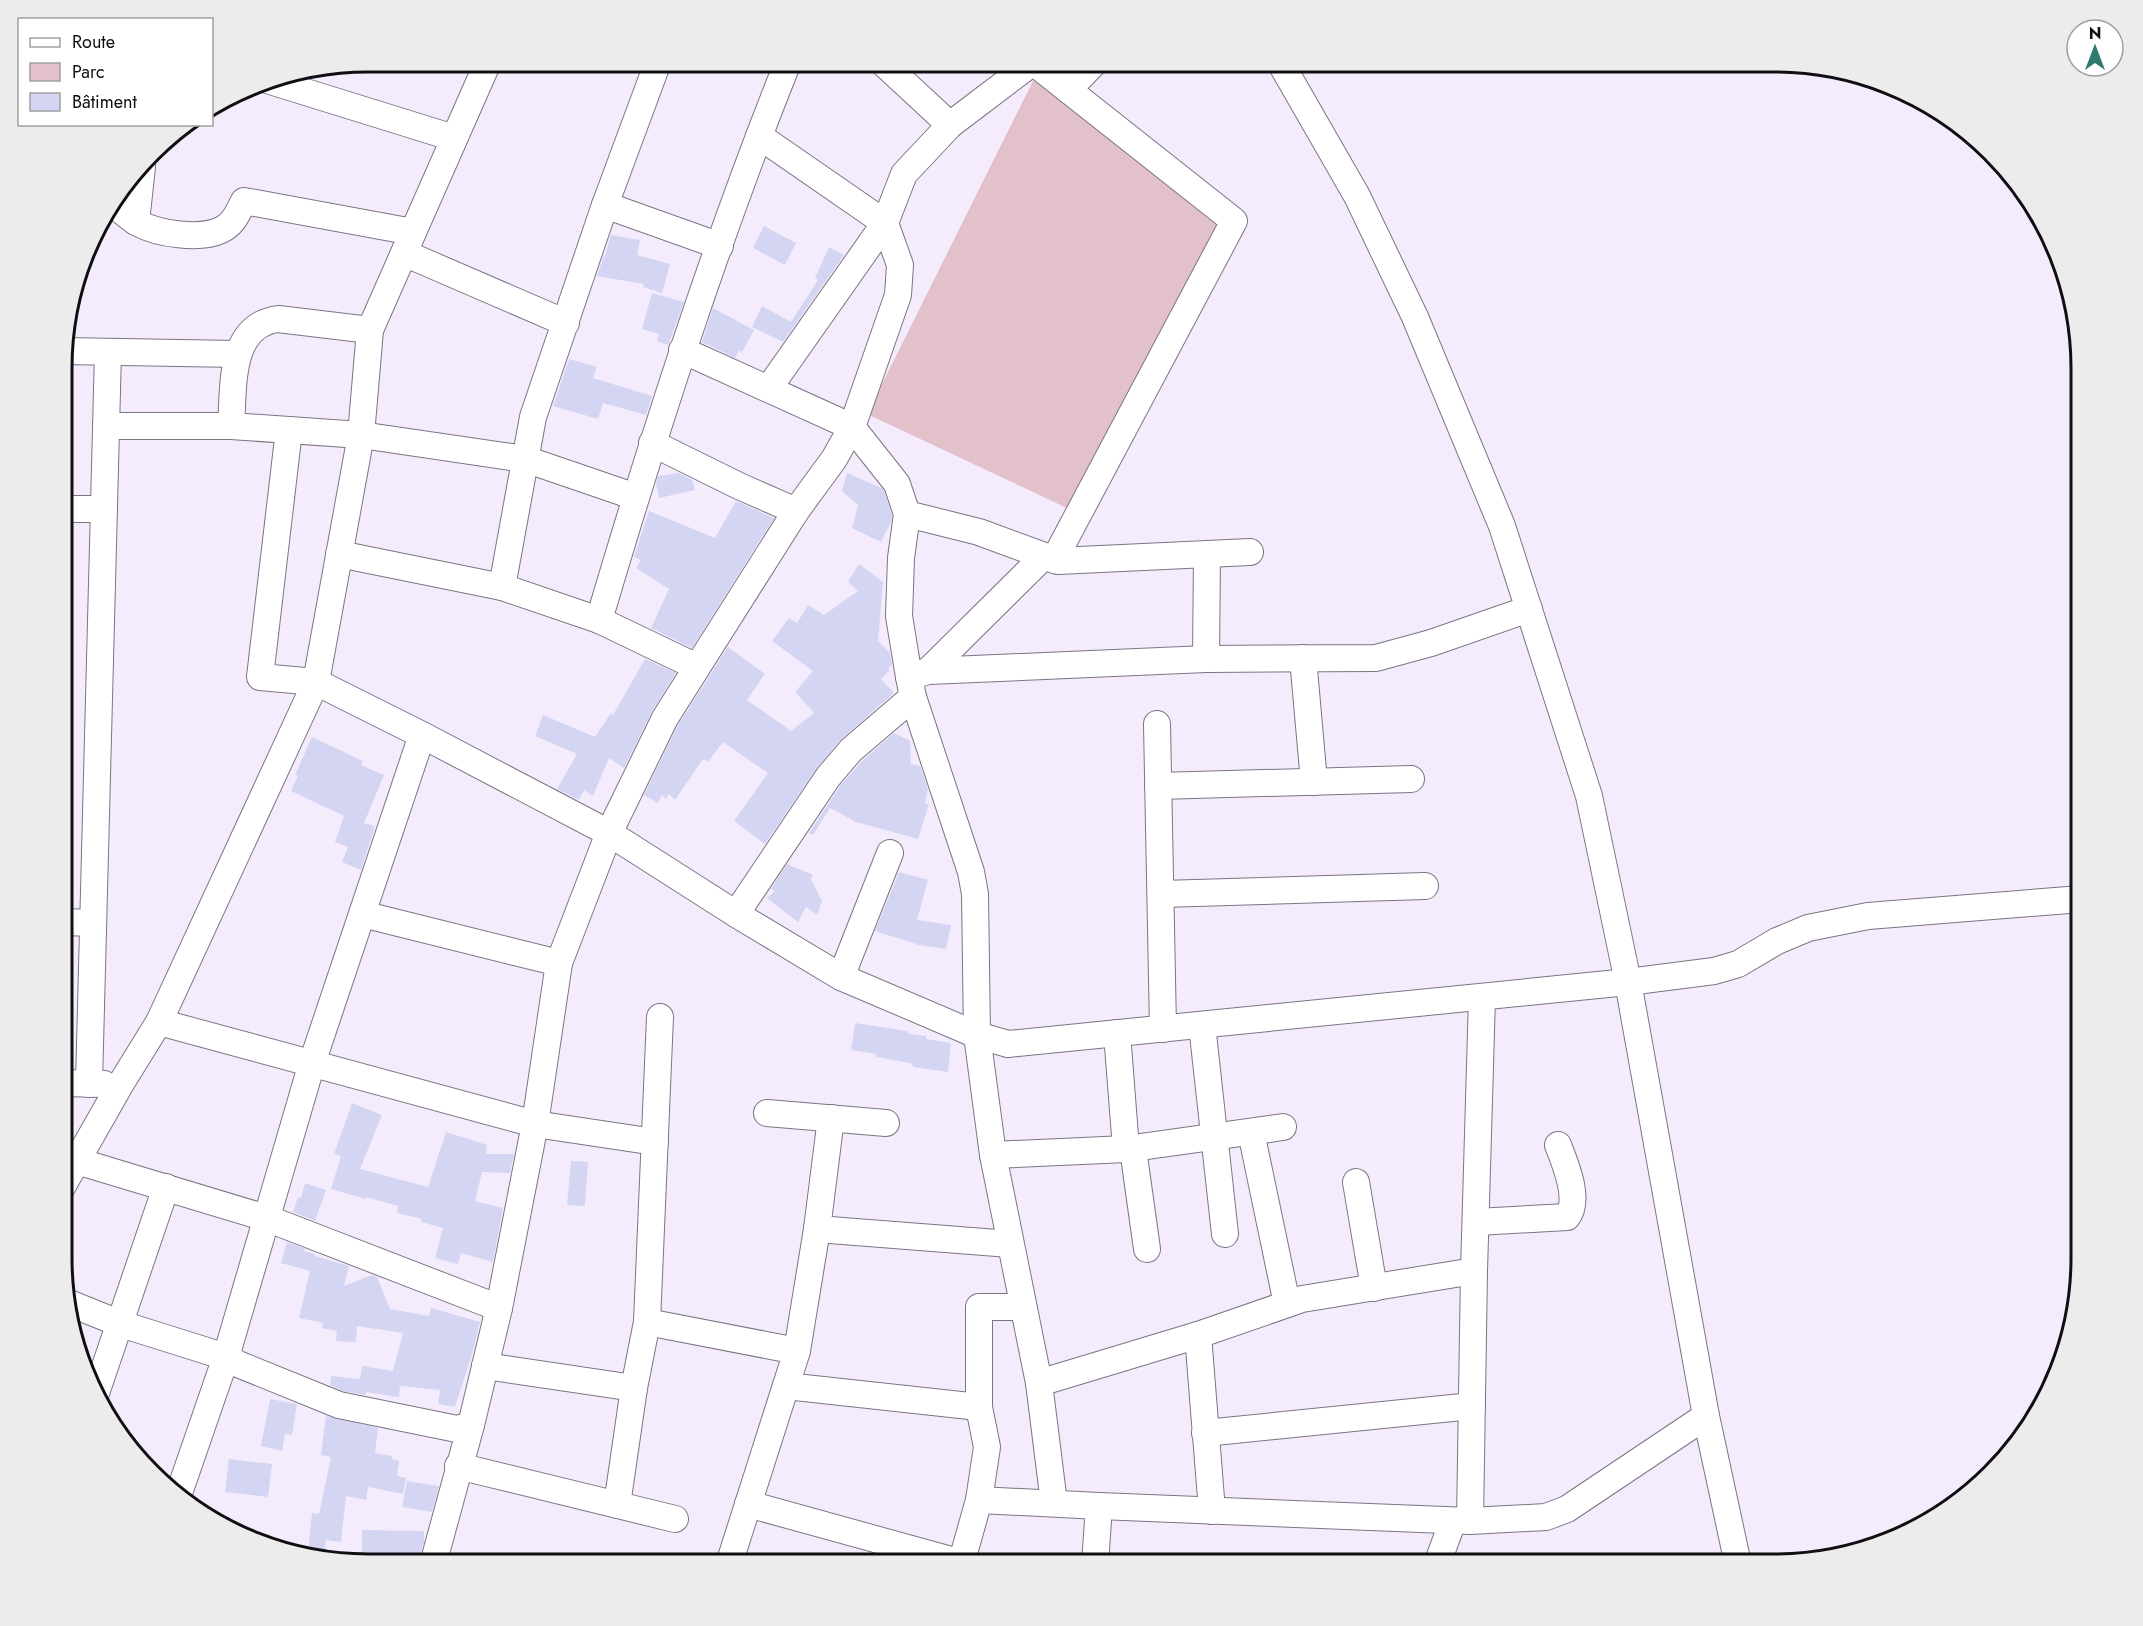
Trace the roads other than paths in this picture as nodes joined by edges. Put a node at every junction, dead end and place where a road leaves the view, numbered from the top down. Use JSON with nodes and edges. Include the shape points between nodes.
{"nodes":[{"id":1,"x":484,"y":72,"type":"edge"},
{"id":2,"x":649,"y":72,"type":"edge"},
{"id":3,"x":784,"y":72,"type":"edge"},
{"id":4,"x":893,"y":72,"type":"edge"},
{"id":5,"x":1020,"y":72,"type":"edge"},
{"id":6,"x":1046,"y":72,"type":"edge"},
{"id":7,"x":1085,"y":72,"type":"edge"},
{"id":8,"x":1286,"y":72,"type":"edge"},
{"id":9,"x":286,"y":84,"type":"edge"},
{"id":10,"x":1068,"y":90,"type":"junction"},
{"id":11,"x":950,"y":125,"type":"junction"},
{"id":12,"x":759,"y":136,"type":"junction"},
{"id":13,"x":454,"y":138,"type":"junction"},
{"id":14,"x":141,"y":179,"type":"edge"},
{"id":15,"x":605,"y":205,"type":"junction"},
{"id":16,"x":119,"y":209,"type":"edge"},
{"id":17,"x":136,"y":222,"type":"junction"},
{"id":18,"x":885,"y":223,"type":"junction"},
{"id":19,"x":408,"y":242,"type":"junction"},
{"id":20,"x":720,"y":246,"type":"junction"},
{"id":21,"x":566,"y":323,"type":"junction"},
{"id":22,"x":370,"y":330,"type":"junction"},
{"id":23,"x":682,"y":350,"type":"junction"},
{"id":24,"x":73,"y":351,"type":"edge"},
{"id":25,"x":108,"y":352,"type":"junction"},
{"id":26,"x":237,"y":354,"type":"junction"},
{"id":27,"x":769,"y":388,"type":"junction"},
{"id":28,"x":106,"y":426,"type":"junction"},
{"id":29,"x":231,"y":426,"type":"junction"},
{"id":30,"x":852,"y":427,"type":"junction"},
{"id":31,"x":289,"y":430,"type":"junction"},
{"id":32,"x":361,"y":435,"type":"junction"},
{"id":33,"x":652,"y":443,"type":"junction"},
{"id":34,"x":525,"y":459,"type":"junction"},
{"id":35,"x":636,"y":497,"type":"junction"},
{"id":36,"x":72,"y":509,"type":"edge"},
{"id":37,"x":104,"y":509,"type":"junction"},
{"id":38,"x":795,"y":511,"type":"junction"},
{"id":39,"x":908,"y":514,"type":"junction"},
{"id":40,"x":1250,"y":552,"type":"dead end"},
{"id":41,"x":339,"y":554,"type":"junction"},
{"id":42,"x":1207,"y":554,"type":"junction"},
{"id":43,"x":1048,"y":558,"type":"junction"},
{"id":44,"x":502,"y":587,"type":"junction"},
{"id":45,"x":1529,"y":609,"type":"junction"},
{"id":46,"x":599,"y":620,"type":"junction"},
{"id":47,"x":1303,"y":658,"type":"junction"},
{"id":48,"x":1206,"y":659,"type":"junction"},
{"id":49,"x":697,"y":667,"type":"junction"},
{"id":50,"x":316,"y":682,"type":"junction"},
{"id":51,"x":917,"y":682,"type":"junction"},
{"id":52,"x":1158,"y":724,"type":"dead end"},
{"id":53,"x":422,"y":735,"type":"junction"},
{"id":54,"x":1411,"y":779,"type":"dead end"},
{"id":55,"x":1314,"y":782,"type":"junction"},
{"id":56,"x":1158,"y":786,"type":"junction"},
{"id":57,"x":609,"y":833,"type":"junction"},
{"id":58,"x":890,"y":853,"type":"dead end"},
{"id":59,"x":1425,"y":886,"type":"dead end"},
{"id":60,"x":1161,"y":894,"type":"junction"},
{"id":61,"x":2071,"y":900,"type":"edge"},
{"id":62,"x":362,"y":914,"type":"junction"},
{"id":63,"x":736,"y":914,"type":"junction"},
{"id":64,"x":72,"y":922,"type":"edge"},
{"id":65,"x":93,"y":923,"type":"junction"},
{"id":66,"x":559,"y":963,"type":"junction"},
{"id":67,"x":841,"y":977,"type":"junction"},
{"id":68,"x":1628,"y":982,"type":"junction"},
{"id":69,"x":1482,"y":997,"type":"junction"},
{"id":70,"x":660,"y":1017,"type":"dead end"},
{"id":71,"x":159,"y":1022,"type":"junction"},
{"id":72,"x":1202,"y":1025,"type":"junction"},
{"id":73,"x":1163,"y":1029,"type":"junction"},
{"id":74,"x":1117,"y":1033,"type":"junction"},
{"id":75,"x":977,"y":1035,"type":"junction"},
{"id":76,"x":312,"y":1063,"type":"junction"},
{"id":77,"x":72,"y":1083,"type":"edge"},
{"id":78,"x":89,"y":1084,"type":"junction"},
{"id":79,"x":120,"y":1085,"type":"junction"},
{"id":80,"x":767,"y":1113,"type":"dead end"},
{"id":81,"x":831,"y":1118,"type":"junction"},
{"id":82,"x":886,"y":1123,"type":"dead end"},
{"id":83,"x":535,"y":1124,"type":"junction"},
{"id":84,"x":1283,"y":1127,"type":"dead end"},
{"id":85,"x":1251,"y":1132,"type":"junction"},
{"id":86,"x":1214,"y":1138,"type":"junction"},
{"id":87,"x":655,"y":1142,"type":"junction"},
{"id":88,"x":1558,"y":1145,"type":"dead end"},
{"id":89,"x":1130,"y":1149,"type":"junction"},
{"id":90,"x":993,"y":1155,"type":"junction"},
{"id":91,"x":77,"y":1161,"type":"junction"},
{"id":92,"x":72,"y":1170,"type":"edge"},
{"id":93,"x":1356,"y":1182,"type":"dead end"},
{"id":94,"x":166,"y":1187,"type":"junction"},
{"id":95,"x":266,"y":1218,"type":"junction"},
{"id":96,"x":1477,"y":1222,"type":"junction"},
{"id":97,"x":817,"y":1229,"type":"junction"},
{"id":98,"x":1225,"y":1234,"type":"dead end"},
{"id":99,"x":1010,"y":1244,"type":"junction"},
{"id":100,"x":1147,"y":1249,"type":"dead end"},
{"id":101,"x":1474,"y":1271,"type":"junction"},
{"id":102,"x":1374,"y":1288,"type":"junction"},
{"id":103,"x":1287,"y":1304,"type":"junction"},
{"id":104,"x":77,"y":1306,"type":"edge"},
{"id":105,"x":1022,"y":1307,"type":"junction"},
{"id":106,"x":499,"y":1308,"type":"junction"},
{"id":107,"x":647,"y":1322,"type":"junction"},
{"id":108,"x":121,"y":1324,"type":"junction"},
{"id":109,"x":1198,"y":1335,"type":"junction"},
{"id":110,"x":796,"y":1351,"type":"junction"},
{"id":111,"x":226,"y":1357,"type":"junction"},
{"id":112,"x":485,"y":1366,"type":"junction"},
{"id":113,"x":100,"y":1382,"type":"edge"},
{"id":114,"x":1038,"y":1383,"type":"junction"},
{"id":115,"x":786,"y":1386,"type":"junction"},
{"id":116,"x":634,"y":1388,"type":"junction"},
{"id":117,"x":1472,"y":1406,"type":"junction"},
{"id":118,"x":979,"y":1407,"type":"junction"},
{"id":119,"x":1706,"y":1416,"type":"junction"},
{"id":120,"x":471,"y":1425,"type":"junction"},
{"id":121,"x":1205,"y":1433,"type":"junction"},
{"id":122,"x":458,"y":1466,"type":"junction"},
{"id":123,"x":181,"y":1487,"type":"edge"},
{"id":124,"x":979,"y":1500,"type":"junction"},
{"id":125,"x":1054,"y":1503,"type":"junction"},
{"id":126,"x":748,"y":1504,"type":"junction"},
{"id":127,"x":617,"y":1505,"type":"junction"},
{"id":128,"x":1099,"y":1506,"type":"junction"},
{"id":129,"x":1212,"y":1511,"type":"junction"},
{"id":130,"x":675,"y":1519,"type":"dead end"},
{"id":131,"x":1461,"y":1521,"type":"junction"},
{"id":132,"x":436,"y":1554,"type":"edge"},
{"id":133,"x":732,"y":1554,"type":"edge"},
{"id":134,"x":926,"y":1554,"type":"edge"},
{"id":135,"x":964,"y":1554,"type":"edge"},
{"id":136,"x":1096,"y":1554,"type":"edge"},
{"id":137,"x":1443,"y":1554,"type":"edge"},
{"id":138,"x":1736,"y":1554,"type":"edge"}],
"edges":[{"from":1,"to":13,"type":"street"},
{"from":2,"to":15,"type":"street"},
{"from":3,"to":12,"type":"street"},
{"from":4,"to":11,"type":"street"},
{"from":5,"to":11,"type":"street"},
{"from":6,"to":10,"type":"street"},
{"from":7,"to":10,"type":"street"},
{"from":8,"to":45,"type":"street","via":[[1358,196],[1415,316],[1502,526]]},
{"from":9,"to":13,"type":"street"},
{"from":10,"to":43,"type":"street","via":[[1234,221]]},
{"from":11,"to":18,"type":"street","via":[[904,174]]},
{"from":12,"to":18,"type":"street"},
{"from":12,"to":20,"type":"street"},
{"from":13,"to":19,"type":"street"},
{"from":14,"to":17,"type":"street"},
{"from":15,"to":20,"type":"street"},
{"from":15,"to":21,"type":"street"},
{"from":16,"to":17,"type":"street"},
{"from":17,"to":19,"type":"street","via":[[180,235],[201,234],[221,230],[235,220],[244,201]]},
{"from":18,"to":27,"type":"street"},
{"from":18,"to":30,"type":"street","via":[[900,266],[898,295]]},
{"from":19,"to":21,"type":"street"},
{"from":19,"to":22,"type":"street"},
{"from":20,"to":23,"type":"street"},
{"from":21,"to":34,"type":"street","via":[[533,417]]},
{"from":22,"to":26,"type":"street","via":[[278,319],[265,321],[244,339]]},
{"from":22,"to":32,"type":"street"},
{"from":23,"to":27,"type":"street"},
{"from":23,"to":33,"type":"street"},
{"from":24,"to":25,"type":"street"},
{"from":25,"to":26,"type":"street"},
{"from":25,"to":28,"type":"street"},
{"from":26,"to":29,"type":"street"},
{"from":27,"to":30,"type":"street"},
{"from":28,"to":29,"type":"street"},
{"from":28,"to":37,"type":"street"},
{"from":29,"to":31,"type":"street"},
{"from":30,"to":38,"type":"street","via":[[834,459]]},
{"from":30,"to":39,"type":"street","via":[[897,484]]},
{"from":31,"to":32,"type":"street"},
{"from":31,"to":50,"type":"street","via":[[260,677]]},
{"from":32,"to":34,"type":"street"},
{"from":32,"to":41,"type":"street"},
{"from":33,"to":35,"type":"street"},
{"from":33,"to":38,"type":"street"},
{"from":34,"to":35,"type":"street"},
{"from":34,"to":44,"type":"street"},
{"from":35,"to":46,"type":"street"},
{"from":36,"to":37,"type":"street"},
{"from":37,"to":65,"type":"street"},
{"from":38,"to":49,"type":"street"},
{"from":39,"to":43,"type":"street","via":[[979,532]]},
{"from":39,"to":51,"type":"street","via":[[901,558],[899,616]]},
{"from":40,"to":42,"type":"street"},
{"from":41,"to":44,"type":"street"},
{"from":41,"to":50,"type":"street"},
{"from":42,"to":43,"type":"street","via":[[1058,561]]},
{"from":42,"to":48,"type":"street"},
{"from":43,"to":51,"type":"street"},
{"from":44,"to":46,"type":"street"},
{"from":45,"to":47,"type":"street","via":[[1376,658]]},
{"from":45,"to":68,"type":"street","via":[[1589,796]]},
{"from":46,"to":49,"type":"street"},
{"from":47,"to":48,"type":"street"},
{"from":47,"to":55,"type":"street"},
{"from":48,"to":51,"type":"street"},
{"from":49,"to":57,"type":"street","via":[[665,718]]},
{"from":50,"to":53,"type":"street"},
{"from":50,"to":71,"type":"street"},
{"from":51,"to":63,"type":"street","via":[[828,777]]},
{"from":51,"to":75,"type":"street","via":[[975,894]]},
{"from":52,"to":56,"type":"street"},
{"from":53,"to":57,"type":"street"},
{"from":53,"to":62,"type":"street"},
{"from":54,"to":55,"type":"street"},
{"from":55,"to":56,"type":"street"},
{"from":56,"to":60,"type":"street"},
{"from":57,"to":63,"type":"street"},
{"from":57,"to":66,"type":"street"},
{"from":58,"to":67,"type":"street"},
{"from":59,"to":60,"type":"street"},
{"from":60,"to":73,"type":"street"},
{"from":61,"to":68,"type":"street","via":[[1868,916],[1808,928],[1738,964]]},
{"from":62,"to":66,"type":"street"},
{"from":62,"to":76,"type":"street"},
{"from":63,"to":67,"type":"street"},
{"from":64,"to":65,"type":"street"},
{"from":65,"to":78,"type":"street"},
{"from":66,"to":83,"type":"street"},
{"from":67,"to":75,"type":"street"},
{"from":68,"to":69,"type":"street"},
{"from":68,"to":119,"type":"street"},
{"from":69,"to":72,"type":"street"},
{"from":69,"to":96,"type":"street"},
{"from":70,"to":87,"type":"street"},
{"from":71,"to":76,"type":"street"},
{"from":71,"to":79,"type":"street"},
{"from":72,"to":73,"type":"street"},
{"from":72,"to":86,"type":"street"},
{"from":73,"to":74,"type":"street"},
{"from":74,"to":75,"type":"street","via":[[1008,1044]]},
{"from":74,"to":89,"type":"street"},
{"from":75,"to":90,"type":"street"},
{"from":76,"to":83,"type":"street"},
{"from":76,"to":95,"type":"street"},
{"from":77,"to":78,"type":"street"},
{"from":78,"to":79,"type":"street"},
{"from":79,"to":91,"type":"street"},
{"from":80,"to":81,"type":"street"},
{"from":81,"to":82,"type":"street"},
{"from":81,"to":97,"type":"street"},
{"from":83,"to":87,"type":"street"},
{"from":83,"to":106,"type":"street"},
{"from":84,"to":85,"type":"street"},
{"from":85,"to":86,"type":"street"},
{"from":85,"to":103,"type":"street"},
{"from":86,"to":89,"type":"street"},
{"from":86,"to":98,"type":"street"},
{"from":87,"to":107,"type":"street"},
{"from":88,"to":96,"type":"street","via":[[1571,1180],[1572,1207],[1567,1217]]},
{"from":89,"to":90,"type":"street"},
{"from":89,"to":100,"type":"street"},
{"from":90,"to":99,"type":"street"},
{"from":91,"to":92,"type":"street"},
{"from":91,"to":94,"type":"street"},
{"from":93,"to":102,"type":"street"},
{"from":94,"to":95,"type":"street"},
{"from":94,"to":108,"type":"street"},
{"from":95,"to":106,"type":"street"},
{"from":95,"to":111,"type":"street"},
{"from":96,"to":101,"type":"street"},
{"from":97,"to":99,"type":"street"},
{"from":97,"to":110,"type":"street"},
{"from":99,"to":105,"type":"street"},
{"from":101,"to":102,"type":"street"},
{"from":101,"to":117,"type":"street"},
{"from":102,"to":103,"type":"street"},
{"from":103,"to":109,"type":"street"},
{"from":104,"to":108,"type":"street"},
{"from":105,"to":114,"type":"street"},
{"from":105,"to":118,"type":"street","via":[[979,1307]]},
{"from":106,"to":112,"type":"street"},
{"from":107,"to":110,"type":"street"},
{"from":107,"to":116,"type":"street"},
{"from":108,"to":111,"type":"street"},
{"from":108,"to":113,"type":"street"},
{"from":109,"to":114,"type":"street"},
{"from":109,"to":121,"type":"street"},
{"from":110,"to":115,"type":"street"},
{"from":111,"to":120,"type":"street","via":[[339,1405],[457,1429]]},
{"from":111,"to":123,"type":"street"},
{"from":112,"to":116,"type":"street"},
{"from":112,"to":120,"type":"street"},
{"from":114,"to":125,"type":"street"},
{"from":115,"to":118,"type":"street"},
{"from":115,"to":126,"type":"street"},
{"from":116,"to":127,"type":"street"},
{"from":117,"to":121,"type":"street"},
{"from":117,"to":131,"type":"street"},
{"from":118,"to":124,"type":"street","via":[[987,1448]]},
{"from":119,"to":131,"type":"street","via":[[1568,1509],[1546,1517]]},
{"from":119,"to":138,"type":"street"},
{"from":120,"to":122,"type":"street"},
{"from":121,"to":129,"type":"street"},
{"from":122,"to":127,"type":"street"},
{"from":122,"to":132,"type":"street"},
{"from":124,"to":125,"type":"street"},
{"from":124,"to":135,"type":"street"},
{"from":125,"to":128,"type":"street"},
{"from":126,"to":133,"type":"street"},
{"from":126,"to":134,"type":"street"},
{"from":127,"to":130,"type":"street"},
{"from":128,"to":129,"type":"street"},
{"from":128,"to":136,"type":"street"},
{"from":129,"to":131,"type":"street"},
{"from":131,"to":137,"type":"street"}]}
